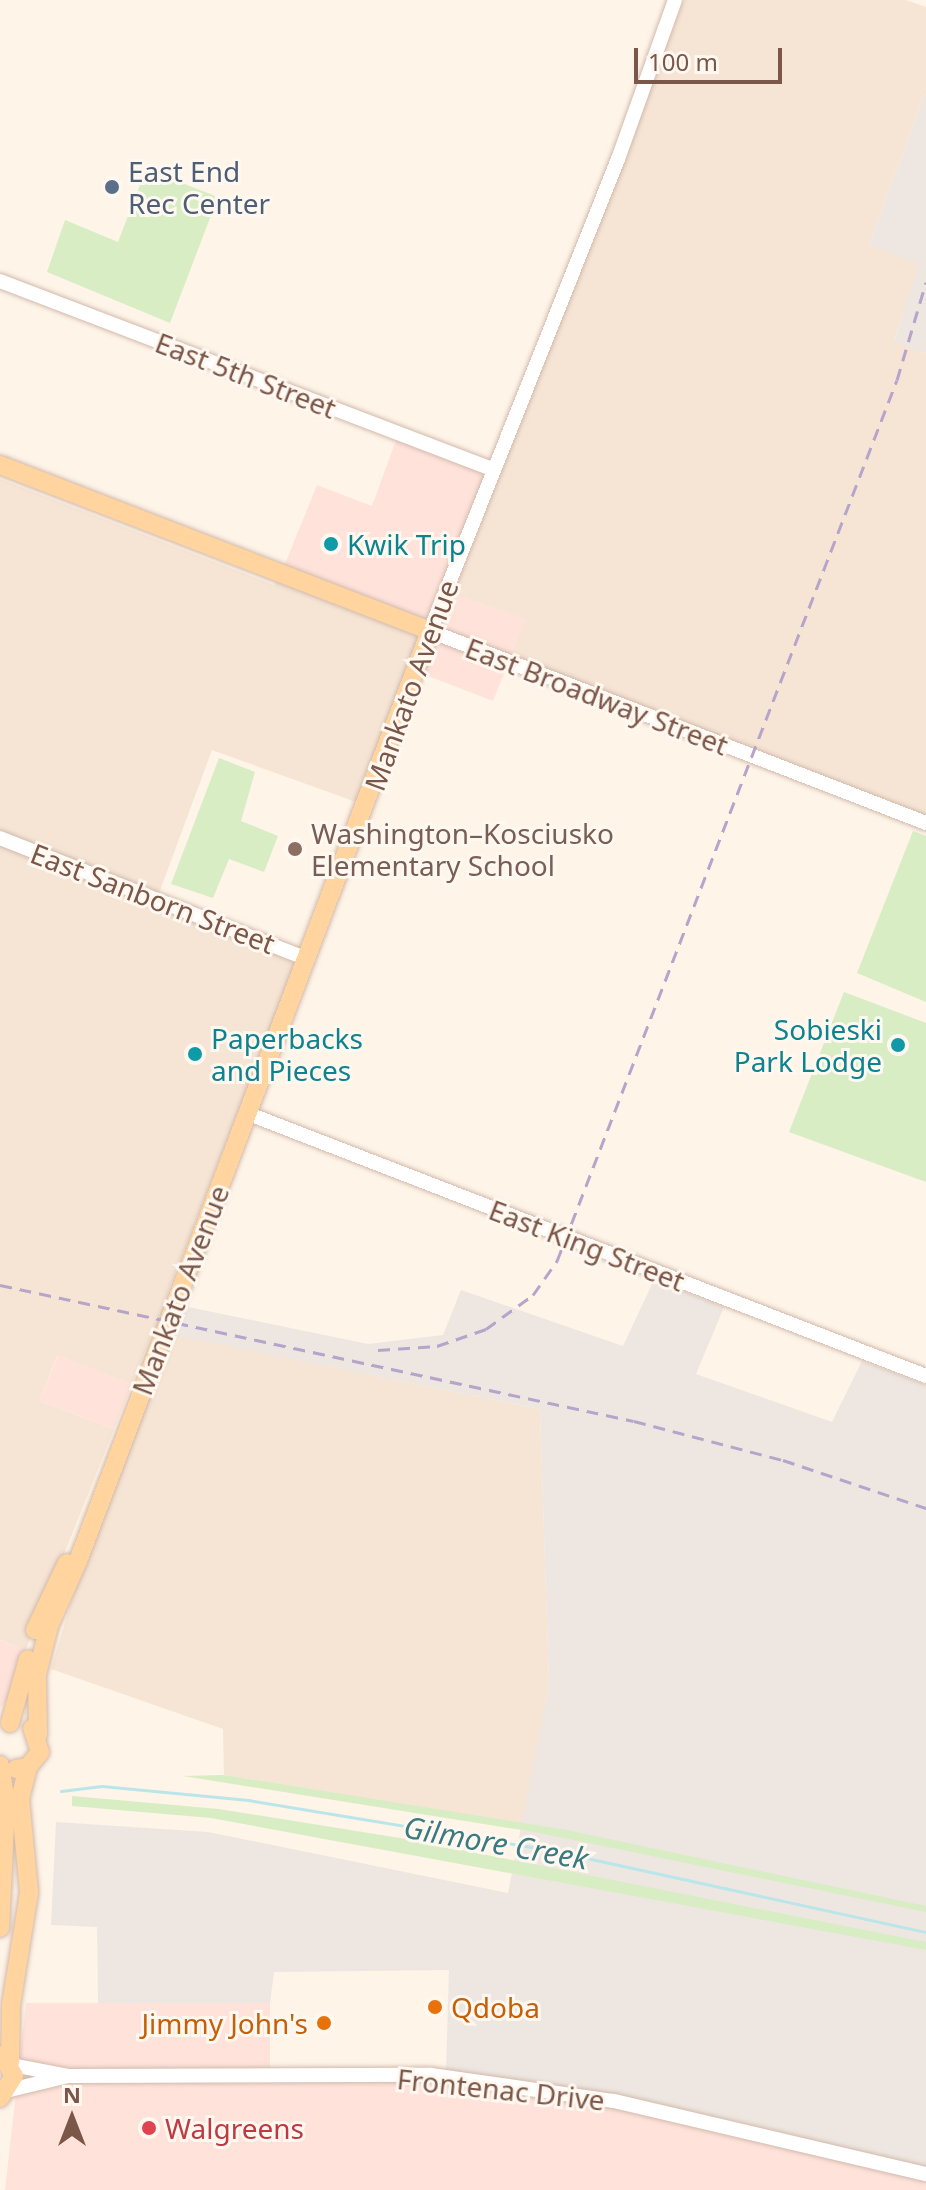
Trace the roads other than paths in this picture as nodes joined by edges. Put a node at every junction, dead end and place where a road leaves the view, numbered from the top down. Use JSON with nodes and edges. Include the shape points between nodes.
{"nodes":[{"id":1,"x":676,"y":0,"type":"edge"},
{"id":2,"x":0,"y":281,"type":"edge"},
{"id":3,"x":0,"y":465,"type":"edge"},
{"id":4,"x":492,"y":469,"type":"junction"},
{"id":5,"x":430,"y":631,"type":"junction"},
{"id":6,"x":926,"y":823,"type":"edge"},
{"id":7,"x":0,"y":838,"type":"edge"},
{"id":8,"x":305,"y":958,"type":"junction"},
{"id":9,"x":249,"y":1114,"type":"junction"},
{"id":10,"x":926,"y":1376,"type":"edge"},
{"id":11,"x":79,"y":1549,"type":"junction"},
{"id":12,"x":3,"y":1727,"type":"edge"},
{"id":13,"x":38,"y":1735,"type":"junction"},
{"id":14,"x":0,"y":1764,"type":"edge"},
{"id":15,"x":28,"y":1767,"type":"junction"},
{"id":16,"x":0,"y":1928,"type":"edge"},
{"id":17,"x":7,"y":2061,"type":"edge"},
{"id":18,"x":68,"y":2076,"type":"junction"},
{"id":19,"x":3,"y":2097,"type":"edge"},
{"id":20,"x":926,"y":2174,"type":"edge"}],
"edges":[{"from":1,"to":4,"type":"street","name":"Mankato Avenue","via":[[558,315]]},
{"from":2,"to":4,"type":"street","name":"East 5th Street"},
{"from":3,"to":5,"type":"main road","name":"East Broadway Street"},
{"from":4,"to":5,"type":"street","name":"Mankato Avenue"},
{"from":5,"to":6,"type":"street","name":"East Broadway Street"},
{"from":5,"to":8,"type":"main road","name":"Mankato Avenue"},
{"from":7,"to":8,"type":"street","name":"East Sanborn Street"},
{"from":8,"to":9,"type":"main road","name":"Mankato Avenue"},
{"from":9,"to":10,"type":"street","name":"East King Street"},
{"from":9,"to":11,"type":"main road","name":"Mankato Avenue"},
{"from":11,"to":12,"type":"main road","name":"Mankato Avenue","via":[[44,1605]]},
{"from":11,"to":13,"type":"main road","name":"Mankato Avenue","via":[[40,1654]]},
{"from":12,"to":13,"type":"main road","name":"Mankato Avenue","via":[[27,1724]]},
{"from":13,"to":15,"type":"main road","name":"Mankato Avenue","via":[[40,1752]]},
{"from":14,"to":15,"type":"main road"},
{"from":14,"to":16,"type":"main road","via":[[6,1803]]},
{"from":15,"to":17,"type":"main road","name":"Mankato Avenue","via":[[20,1799],[29,1892]]},
{"from":17,"to":18,"type":"street","name":"Frontenac Drive"},
{"from":17,"to":19,"type":"main road","name":"Mankato Avenue"},
{"from":18,"to":19,"type":"street","name":"Frontenac Drive"},
{"from":18,"to":20,"type":"street","name":"Frontenac Drive","via":[[431,2075],[614,2101]]}]}
